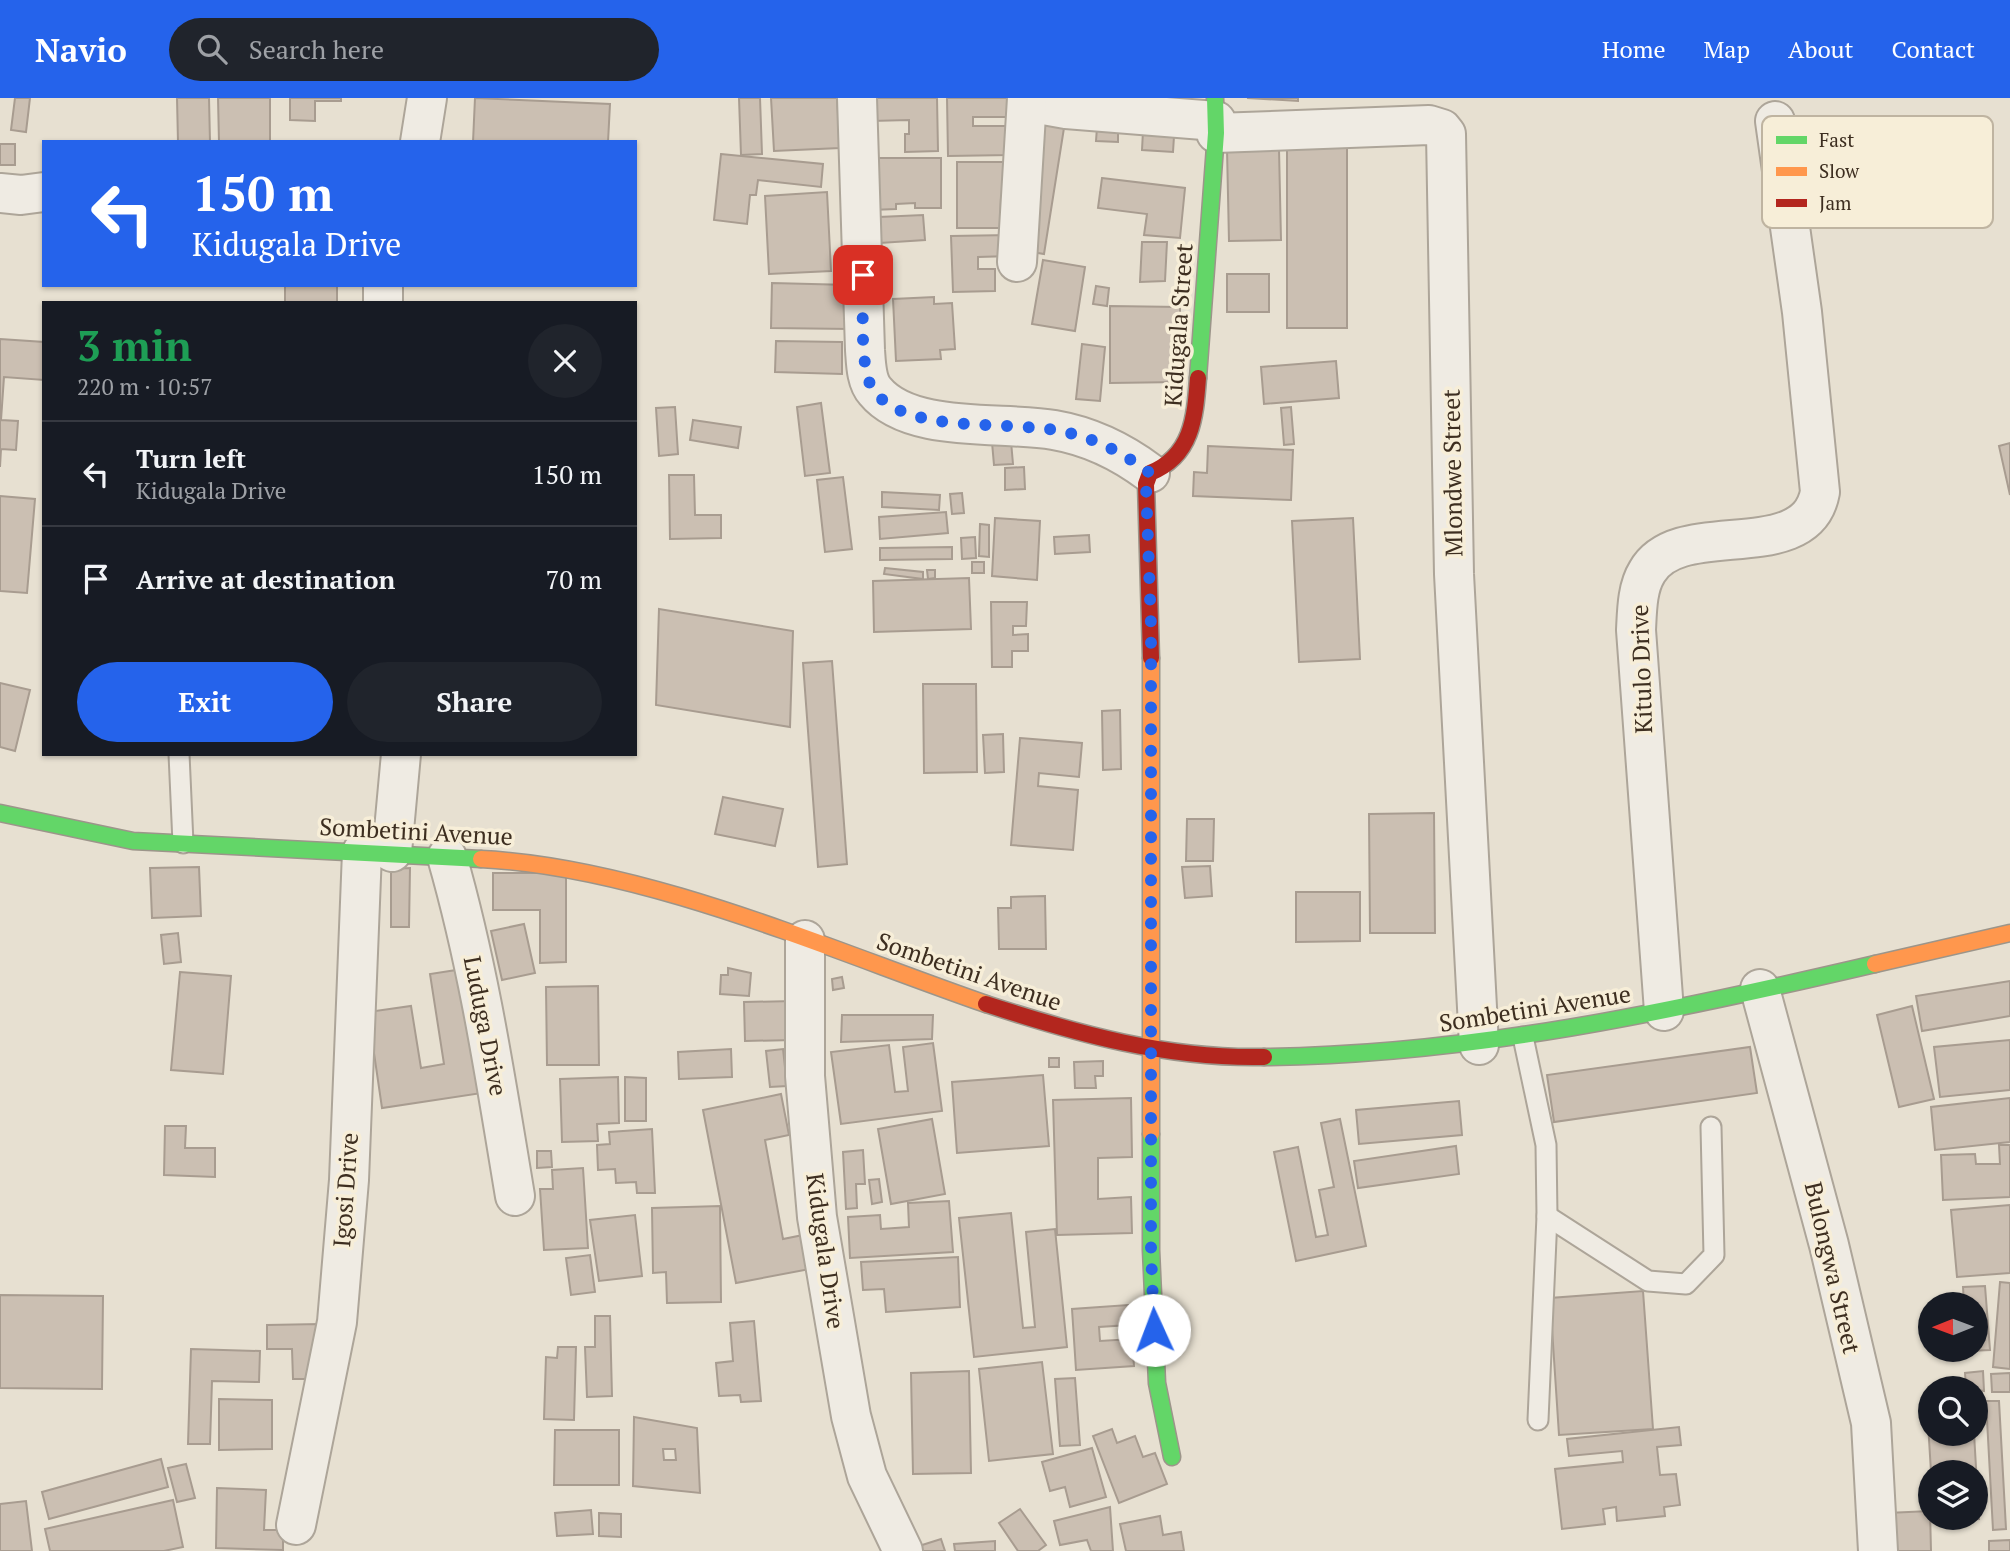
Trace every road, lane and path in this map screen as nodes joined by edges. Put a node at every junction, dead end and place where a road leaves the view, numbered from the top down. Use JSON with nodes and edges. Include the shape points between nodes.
{"nodes":[{"id":1,"x":428,"y":98,"type":"edge"},
{"id":2,"x":857,"y":98,"type":"edge"},
{"id":3,"x":1027,"y":100,"type":"edge"},
{"id":4,"x":1216,"y":117,"type":"edge"},
{"id":5,"x":420,"y":140,"type":"edge"},
{"id":6,"x":42,"y":192,"type":"edge"},
{"id":7,"x":0,"y":193,"type":"edge"},
{"id":8,"x":1790,"y":228,"type":"edge"},
{"id":9,"x":1017,"y":262,"type":"dead end"},
{"id":10,"x":1150,"y":473,"type":"junction"},
{"id":11,"x":179,"y":756,"type":"edge"},
{"id":12,"x":401,"y":756,"type":"edge"},
{"id":13,"x":0,"y":813,"type":"edge"},
{"id":14,"x":183,"y":844,"type":"junction"},
{"id":15,"x":377,"y":852,"type":"junction"},
{"id":16,"x":447,"y":857,"type":"junction"},
{"id":17,"x":2010,"y":933,"type":"edge"},
{"id":18,"x":805,"y":940,"type":"junction"},
{"id":19,"x":1760,"y":989,"type":"junction"},
{"id":20,"x":1664,"y":1011,"type":"junction"},
{"id":21,"x":1523,"y":1037,"type":"junction"},
{"id":22,"x":1479,"y":1045,"type":"junction"},
{"id":23,"x":1151,"y":1051,"type":"junction"},
{"id":24,"x":1712,"y":1127,"type":"dead end"},
{"id":25,"x":515,"y":1196,"type":"dead end"},
{"id":26,"x":1547,"y":1216,"type":"junction"},
{"id":27,"x":1538,"y":1420,"type":"dead end"},
{"id":28,"x":1172,"y":1457,"type":"dead end"},
{"id":29,"x":296,"y":1525,"type":"dead end"},
{"id":30,"x":903,"y":1551,"type":"edge"},
{"id":31,"x":1878,"y":1551,"type":"edge"}],
"edges":[{"from":1,"to":5,"type":"street"},
{"from":2,"to":10,"type":"street","via":[[865,350],[874,391],[896,408],[920,418],[1054,430],[1096,441]]},
{"from":3,"to":4,"type":"street","via":[[1066,109]]},
{"from":3,"to":9,"type":"street"},
{"from":4,"to":10,"type":"street","name":"Kidugala Street","via":[[1195,420],[1172,463]]},
{"from":4,"to":22,"type":"street","name":"Mlondwe Street","via":[[1429,125],[1446,134],[1454,574]]},
{"from":6,"to":7,"type":"street"},
{"from":8,"to":20,"type":"street","name":"Kitulo Drive","via":[[1820,492],[1817,509],[1802,526],[1782,533],[1693,545],[1663,556],[1647,571],[1638,600],[1636,630]]},
{"from":10,"to":23,"type":"street","via":[[1146,485],[1151,626]]},
{"from":11,"to":14,"type":"lane"},
{"from":12,"to":15,"type":"street","name":"Igosi Drive"},
{"from":13,"to":14,"type":"street","name":"Sombetini Avenue","via":[[134,841]]},
{"from":14,"to":15,"type":"street","name":"Sombetini Avenue"},
{"from":15,"to":16,"type":"street","name":"Sombetini Avenue"},
{"from":15,"to":29,"type":"street","name":"Igosi Drive","via":[[337,1322]]},
{"from":16,"to":18,"type":"street","name":"Sombetini Avenue","via":[[522,860],[580,870]]},
{"from":16,"to":25,"type":"street","name":"Luduga Drive","via":[[490,1044]]},
{"from":17,"to":19,"type":"street","name":"Sombetini Avenue"},
{"from":18,"to":23,"type":"street","name":"Sombetini Avenue","via":[[996,1010]]},
{"from":18,"to":30,"type":"street","name":"Kidugala Drive","via":[[805,1076],[817,1217],[851,1416],[867,1476]]},
{"from":19,"to":20,"type":"street","name":"Sombetini Avenue"},
{"from":19,"to":31,"type":"street","name":"Bulongwa Street","via":[[1871,1423]]},
{"from":20,"to":21,"type":"street","name":"Sombetini Avenue"},
{"from":21,"to":22,"type":"street","name":"Sombetini Avenue"},
{"from":21,"to":26,"type":"lane","via":[[1546,1145]]},
{"from":22,"to":23,"type":"street","name":"Sombetini Avenue","via":[[1389,1054],[1257,1058]]},
{"from":23,"to":28,"type":"street","via":[[1151,1250],[1157,1383]]},
{"from":24,"to":26,"type":"lane","via":[[1714,1255],[1686,1284],[1647,1281]]},
{"from":26,"to":27,"type":"lane"}]}
